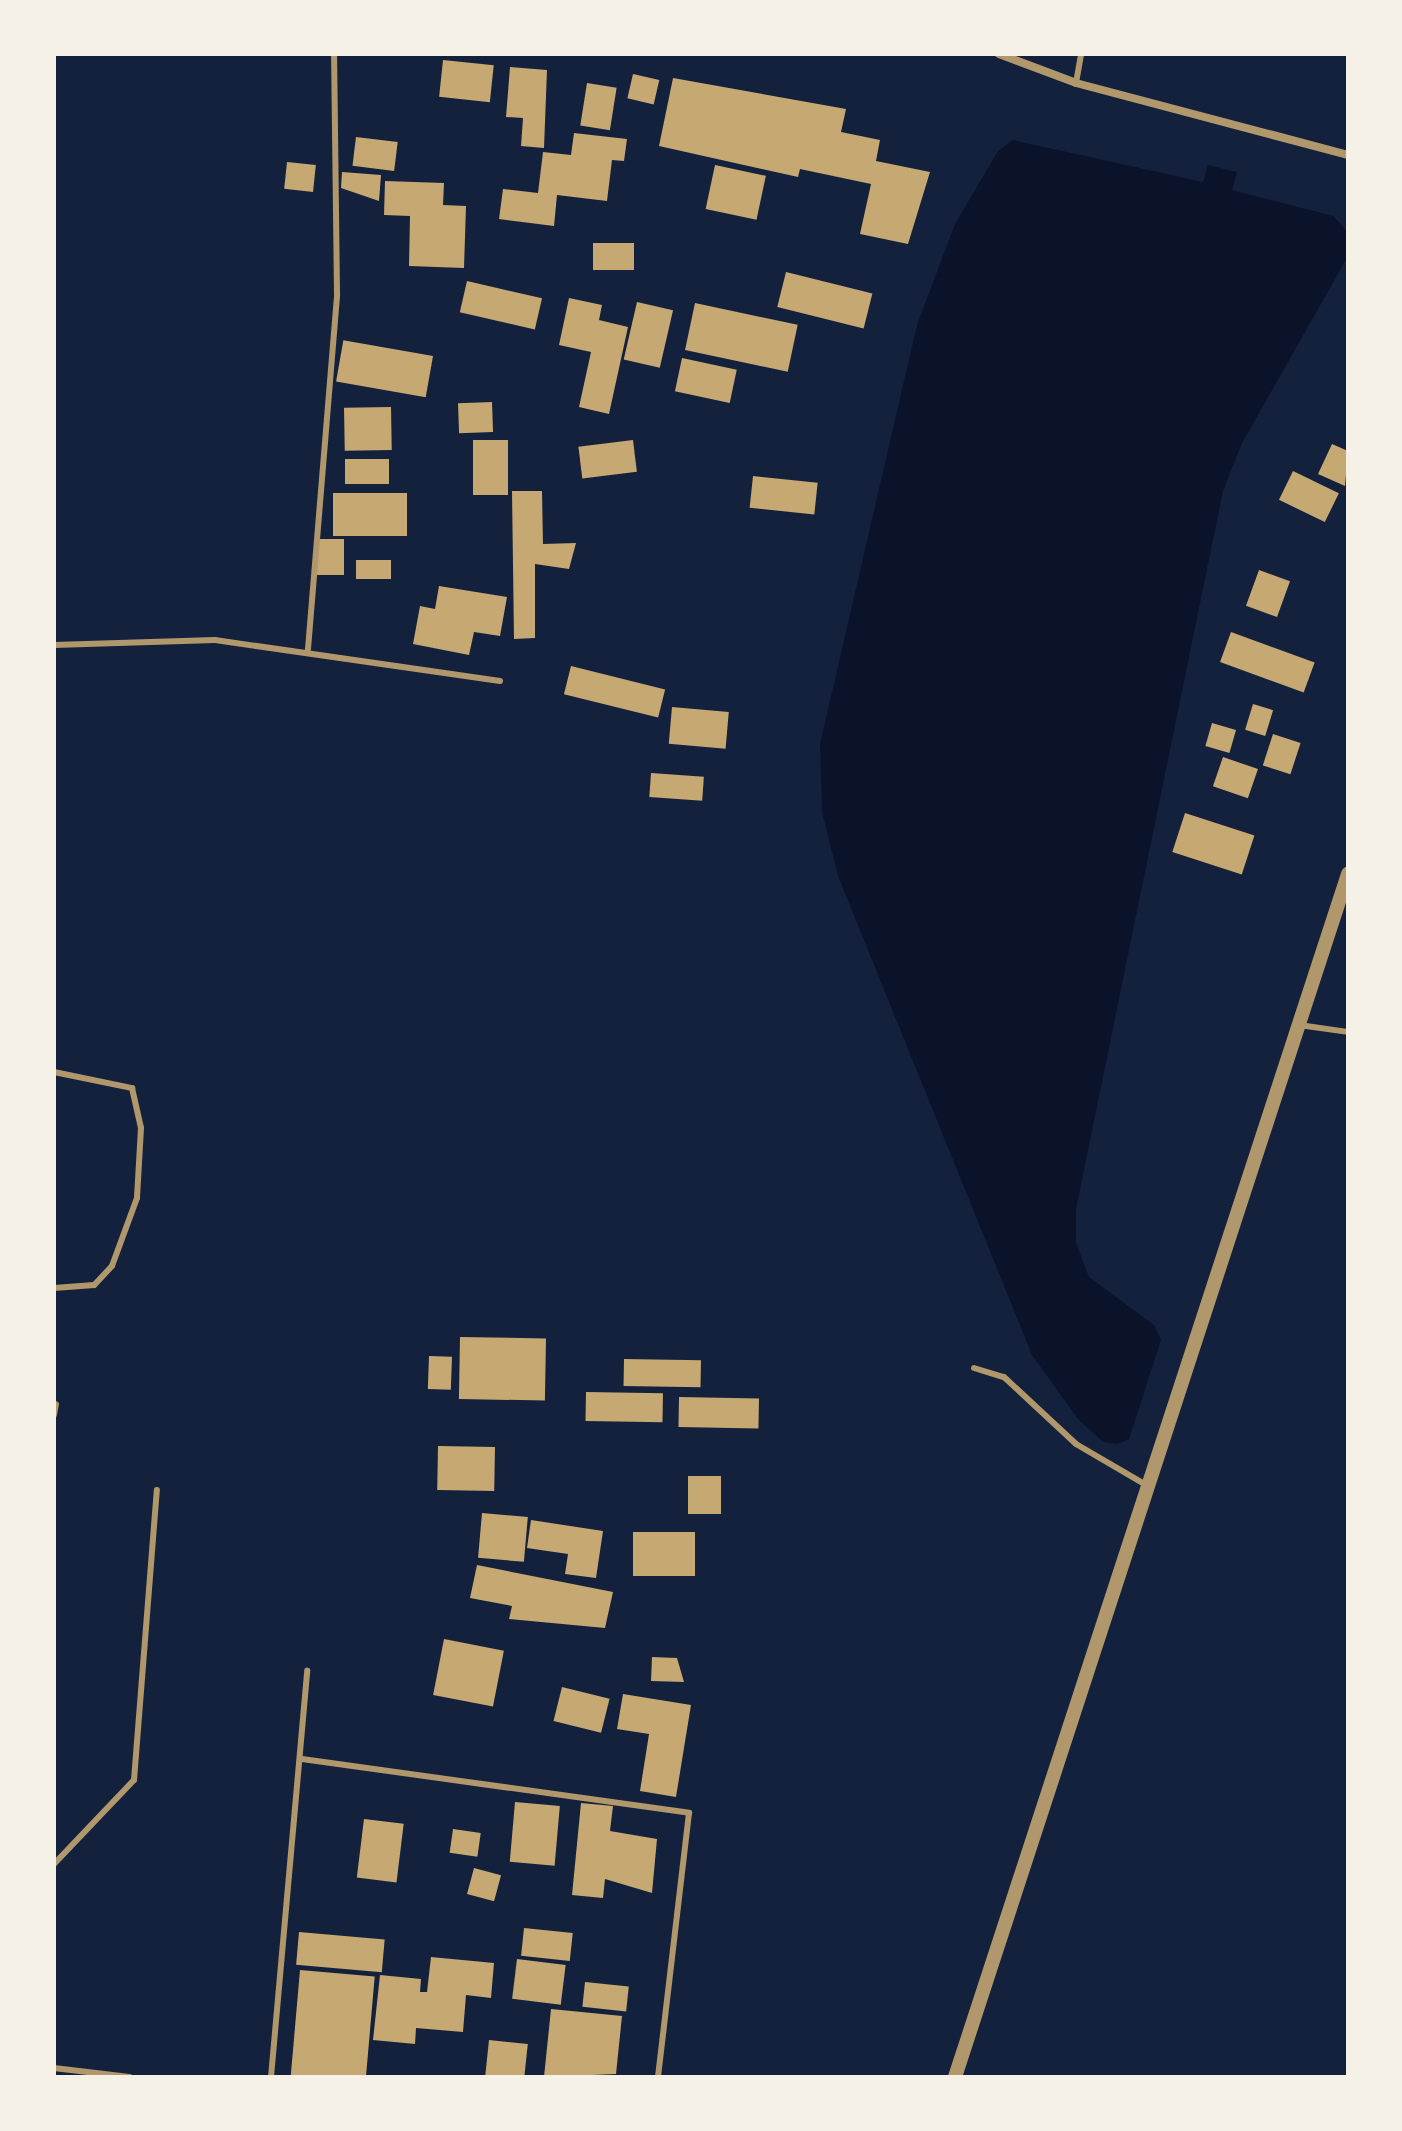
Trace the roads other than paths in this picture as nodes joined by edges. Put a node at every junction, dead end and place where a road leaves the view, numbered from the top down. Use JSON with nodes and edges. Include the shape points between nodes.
{"nodes":[{"id":1,"x":334,"y":54,"type":"edge"},
{"id":2,"x":999,"y":54,"type":"edge"},
{"id":3,"x":1081,"y":54,"type":"edge"},
{"id":4,"x":1076,"y":83,"type":"junction"},
{"id":5,"x":1348,"y":155,"type":"edge"},
{"id":6,"x":54,"y":645,"type":"edge"},
{"id":7,"x":308,"y":649,"type":"junction"},
{"id":8,"x":500,"y":681,"type":"dead end"},
{"id":9,"x":1348,"y":874,"type":"edge"},
{"id":10,"x":1299,"y":1025,"type":"junction"},
{"id":11,"x":1348,"y":1032,"type":"edge"},
{"id":12,"x":54,"y":1072,"type":"edge"},
{"id":13,"x":54,"y":1288,"type":"edge"},
{"id":14,"x":974,"y":1368,"type":"dead end"},
{"id":15,"x":56,"y":1404,"type":"dead end"},
{"id":16,"x":54,"y":1415,"type":"edge"},
{"id":17,"x":1148,"y":1486,"type":"junction"},
{"id":18,"x":157,"y":1490,"type":"dead end"},
{"id":19,"x":307,"y":1671,"type":"dead end"},
{"id":20,"x":302,"y":1759,"type":"junction"},
{"id":21,"x":54,"y":1864,"type":"edge"},
{"id":22,"x":54,"y":2068,"type":"edge"},
{"id":23,"x":129,"y":2077,"type":"edge"},
{"id":24,"x":271,"y":2077,"type":"edge"},
{"id":25,"x":658,"y":2077,"type":"edge"},
{"id":26,"x":955,"y":2077,"type":"edge"}],
"edges":[{"from":1,"to":7,"type":"lane","via":[[337,294]]},
{"from":2,"to":4,"type":"street"},
{"from":3,"to":4,"type":"lane"},
{"from":4,"to":5,"type":"street"},
{"from":6,"to":7,"type":"lane","via":[[215,640]]},
{"from":7,"to":8,"type":"lane","via":[[395,671]]},
{"from":9,"to":10,"type":"street"},
{"from":10,"to":11,"type":"lane"},
{"from":10,"to":17,"type":"street"},
{"from":12,"to":13,"type":"lane","via":[[132,1088],[141,1128],[137,1198],[112,1266],[94,1285]]},
{"from":14,"to":17,"type":"lane","via":[[1004,1377],[1076,1444]]},
{"from":15,"to":16,"type":"lane"},
{"from":17,"to":26,"type":"street"},
{"from":18,"to":21,"type":"lane","via":[[134,1780]]},
{"from":19,"to":20,"type":"lane"},
{"from":20,"to":24,"type":"lane"},
{"from":20,"to":25,"type":"lane","via":[[689,1813]]},
{"from":22,"to":23,"type":"lane"}]}
